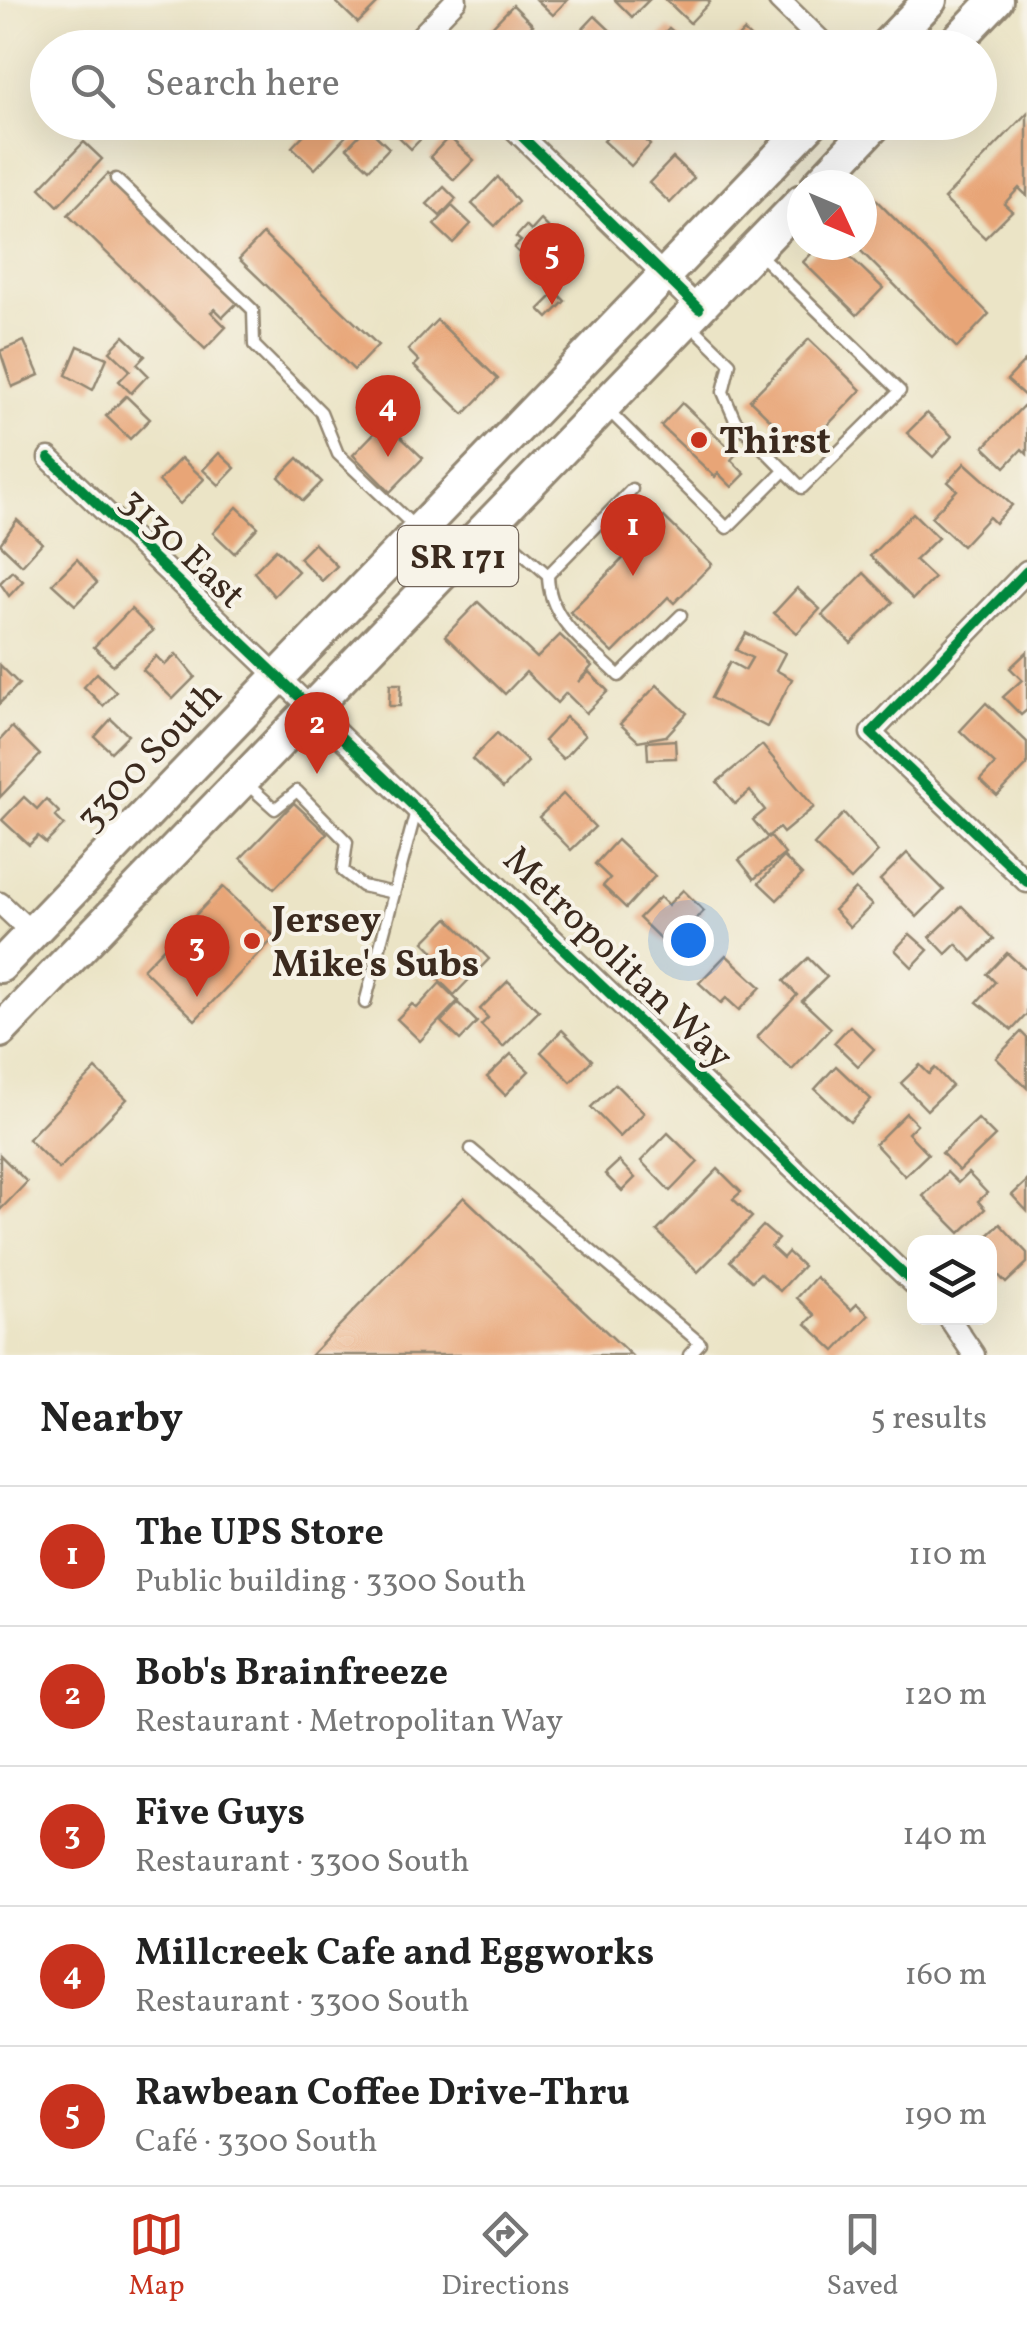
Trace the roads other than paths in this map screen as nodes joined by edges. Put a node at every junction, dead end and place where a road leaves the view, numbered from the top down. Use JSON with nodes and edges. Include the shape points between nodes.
{"nodes":[{"id":1,"x":456,"y":0,"type":"edge"},
{"id":2,"x":779,"y":0,"type":"edge"},
{"id":3,"x":930,"y":0,"type":"edge"},
{"id":4,"x":996,"y":0,"type":"edge"},
{"id":5,"x":434,"y":30,"type":"edge"},
{"id":6,"x":810,"y":30,"type":"edge"},
{"id":7,"x":901,"y":30,"type":"edge"},
{"id":8,"x":967,"y":30,"type":"edge"},
{"id":9,"x":525,"y":140,"type":"edge"},
{"id":10,"x":795,"y":140,"type":"edge"},
{"id":11,"x":860,"y":140,"type":"edge"},
{"id":12,"x":832,"y":170,"type":"edge"},
{"id":13,"x":116,"y":178,"type":"dead end"},
{"id":14,"x":787,"y":217,"type":"edge"},
{"id":15,"x":756,"y":250,"type":"junction"},
{"id":16,"x":666,"y":276,"type":"junction"},
{"id":17,"x":693,"y":315,"type":"junction"},
{"id":18,"x":605,"y":406,"type":"junction"},
{"id":19,"x":49,"y":458,"type":"dead end"},
{"id":20,"x":785,"y":470,"type":"junction"},
{"id":21,"x":632,"y":489,"type":"dead end"},
{"id":22,"x":490,"y":524,"type":"junction"},
{"id":23,"x":418,"y":530,"type":"junction"},
{"id":24,"x":1027,"y":570,"type":"edge"},
{"id":25,"x":548,"y":574,"type":"junction"},
{"id":26,"x":680,"y":616,"type":"dead end"},
{"id":27,"x":278,"y":678,"type":"junction"},
{"id":28,"x":311,"y":706,"type":"junction"},
{"id":29,"x":241,"y":778,"type":"junction"},
{"id":30,"x":418,"y":806,"type":"junction"},
{"id":31,"x":1027,"y":882,"type":"edge"},
{"id":32,"x":394,"y":892,"type":"junction"},
{"id":33,"x":0,"y":903,"type":"edge"},
{"id":34,"x":48,"y":949,"type":"junction"},
{"id":35,"x":0,"y":966,"type":"edge"},
{"id":36,"x":364,"y":1002,"type":"dead end"},
{"id":37,"x":0,"y":1031,"type":"edge"},
{"id":38,"x":471,"y":1149,"type":"dead end"},
{"id":39,"x":907,"y":1277,"type":"edge"},
{"id":40,"x":953,"y":1325,"type":"edge"},
{"id":41,"x":689,"y":1355,"type":"edge"},
{"id":42,"x":974,"y":1355,"type":"edge"}],
"edges":[{"from":1,"to":5,"type":"street"},
{"from":2,"to":6,"type":"street"},
{"from":3,"to":7,"type":"main road"},
{"from":4,"to":8,"type":"main road"},
{"from":9,"to":16,"type":"street"},
{"from":10,"to":16,"type":"main road","name":"3300 South","number":"SR 171"},
{"from":11,"to":12,"type":"main road"},
{"from":13,"to":23,"type":"lane","via":[[253,310],[254,346],[321,412],[338,454]]},
{"from":14,"to":15,"type":"main road","name":"3300 South","number":"SR 171"},
{"from":15,"to":17,"type":"main road","name":"3300 South","number":"SR 171"},
{"from":15,"to":20,"type":"lane","via":[[900,391],[802,488]]},
{"from":16,"to":17,"type":"street"},
{"from":16,"to":23,"type":"main road","name":"3300 South","number":"SR 171"},
{"from":17,"to":18,"type":"main road","name":"3300 South","number":"SR 171"},
{"from":17,"to":20,"type":"lane","via":[[730,362],[723,392],[735,420]]},
{"from":18,"to":20,"type":"lane","via":[[727,528]]},
{"from":18,"to":22,"type":"main road","name":"3300 South","number":"SR 171"},
{"from":19,"to":27,"type":"street","name":"3130 East"},
{"from":21,"to":25,"type":"lane"},
{"from":22,"to":25,"type":"lane"},
{"from":22,"to":28,"type":"main road","name":"3300 South","number":"SR 171"},
{"from":23,"to":27,"type":"main road","name":"3300 South","number":"SR 171"},
{"from":24,"to":31,"type":"street","via":[[870,733]]},
{"from":25,"to":26,"type":"lane","via":[[548,598],[560,617],[620,676]]},
{"from":27,"to":28,"type":"street","name":"Metropolitan Way"},
{"from":27,"to":34,"type":"main road","name":"3300 South","number":"SR 171"},
{"from":28,"to":29,"type":"main road","name":"3300 South","number":"SR 171"},
{"from":28,"to":30,"type":"street","name":"Metropolitan Way"},
{"from":29,"to":32,"type":"lane","via":[[275,809],[297,791],[347,842],[343,871],[362,886]]},
{"from":29,"to":34,"type":"main road","name":"3300 South","number":"SR 171"},
{"from":30,"to":32,"type":"lane"},
{"from":30,"to":39,"type":"street","name":"Metropolitan Way"},
{"from":32,"to":36,"type":"lane"},
{"from":33,"to":34,"type":"street"},
{"from":34,"to":35,"type":"main road","name":"3300 South","number":"SR 171"},
{"from":34,"to":37,"type":"main road","name":"3300 South","number":"SR 171"},
{"from":38,"to":41,"type":"lane","via":[[700,1344]]},
{"from":40,"to":42,"type":"street"}]}
